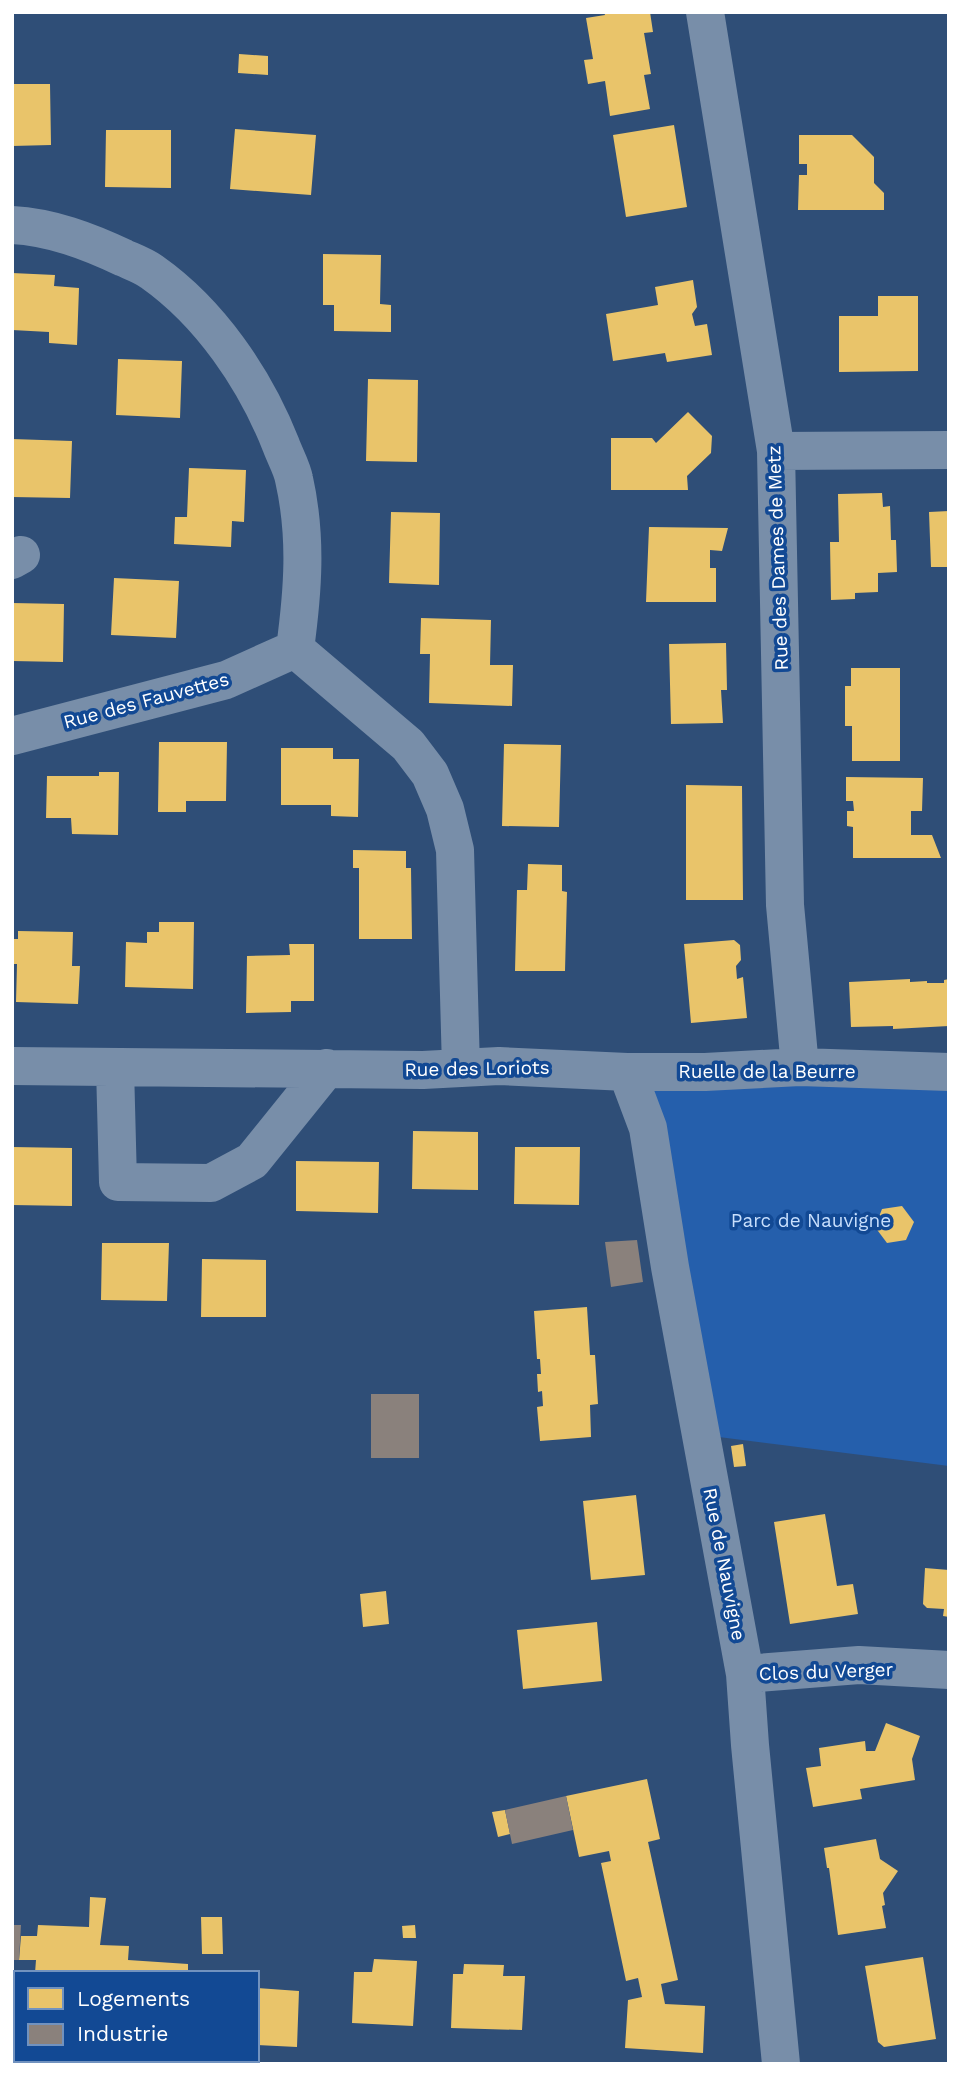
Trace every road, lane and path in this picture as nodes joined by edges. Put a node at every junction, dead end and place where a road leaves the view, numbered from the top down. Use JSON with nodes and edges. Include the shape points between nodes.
{"nodes":[{"id":1,"x":705,"y":12,"type":"edge"},
{"id":2,"x":12,"y":225,"type":"edge"},
{"id":3,"x":776,"y":450,"type":"junction"},
{"id":4,"x":949,"y":450,"type":"edge"},
{"id":5,"x":295,"y":649,"type":"junction"},
{"id":6,"x":12,"y":736,"type":"edge"},
{"id":7,"x":12,"y":1066,"type":"edge"},
{"id":8,"x":115,"y":1067,"type":"junction"},
{"id":9,"x":800,"y":1067,"type":"junction"},
{"id":10,"x":327,"y":1068,"type":"junction"},
{"id":11,"x":461,"y":1068,"type":"junction"},
{"id":12,"x":627,"y":1072,"type":"junction"},
{"id":13,"x":949,"y":1072,"type":"edge"},
{"id":14,"x":949,"y":1670,"type":"edge"},
{"id":15,"x":746,"y":1674,"type":"junction"},
{"id":16,"x":781,"y":2064,"type":"edge"}],
"edges":[{"from":1,"to":3,"type":"street","name":"Rue des Dames de Metz"},
{"from":2,"to":5,"type":"street","via":[[36,226],[93,244],[151,271],[200,314],[240,362],[294,477],[303,537]]},
{"from":3,"to":4,"type":"street"},
{"from":3,"to":9,"type":"street","name":"Rue des Dames de Metz","via":[[785,905]]},
{"from":5,"to":6,"type":"street","name":"Rue des Fauvettes","via":[[226,680]]},
{"from":5,"to":11,"type":"street","via":[[408,745],[430,774],[445,808],[455,850]]},
{"from":7,"to":8,"type":"street","name":"Rue des Loriots"},
{"from":8,"to":10,"type":"street","name":"Rue des Loriots"},
{"from":8,"to":10,"type":"street","via":[[118,1182],[211,1183],[252,1161]]},
{"from":9,"to":12,"type":"street","name":"Ruelle de la Beurre"},
{"from":9,"to":13,"type":"street","name":"Ruelle de la Beurre"},
{"from":10,"to":11,"type":"street","name":"Rue des Loriots"},
{"from":11,"to":12,"type":"street","name":"Rue des Loriots"},
{"from":12,"to":15,"type":"street","name":"Rue de Nauvigne","via":[[648,1128]]},
{"from":14,"to":15,"type":"street","name":"Clos du Verger","via":[[859,1665]]},
{"from":15,"to":16,"type":"street","name":"Rue de Nauvigne"}]}
